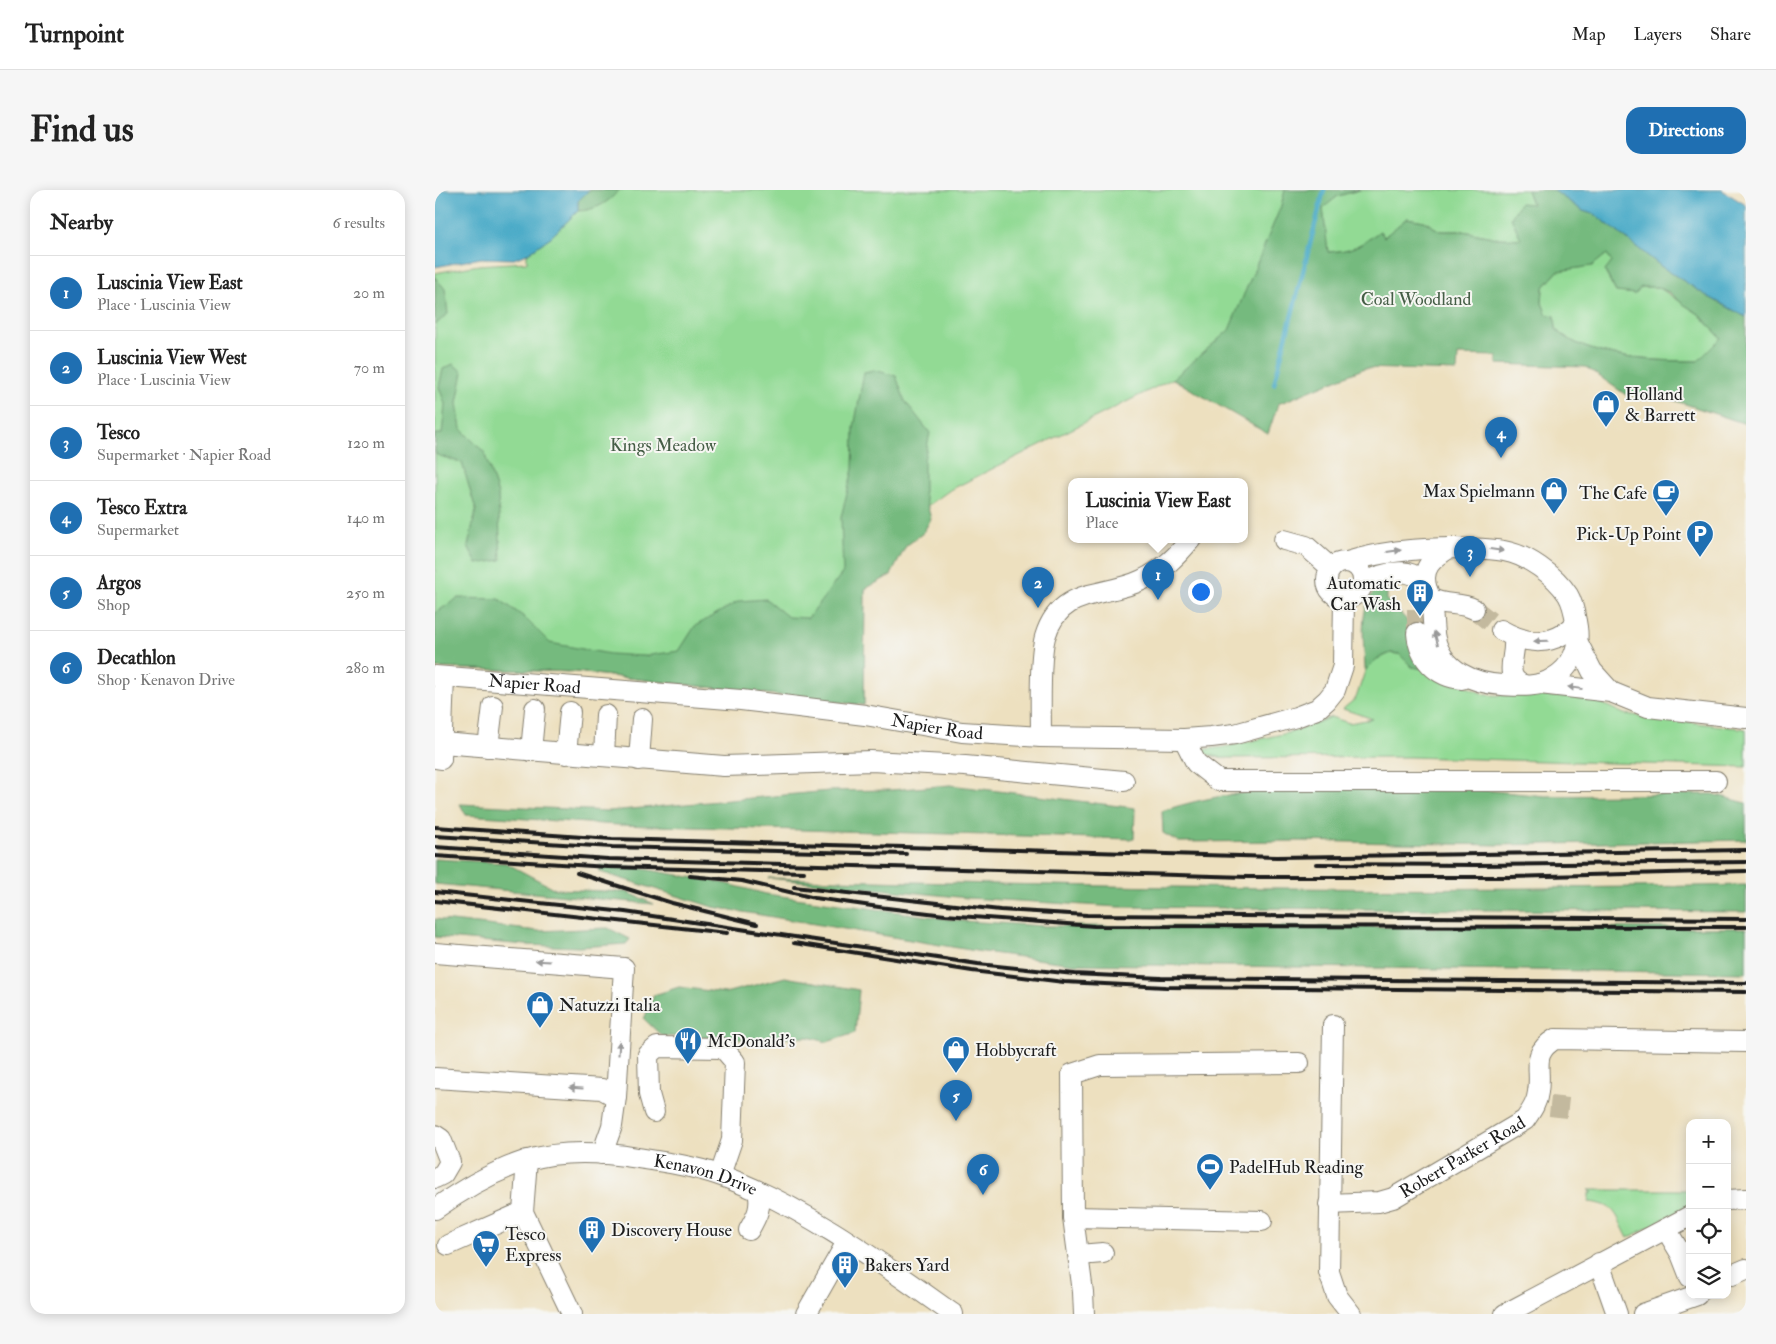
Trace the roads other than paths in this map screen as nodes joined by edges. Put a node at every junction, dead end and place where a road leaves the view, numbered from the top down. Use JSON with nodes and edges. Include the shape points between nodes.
{"nodes":[{"id":1,"x":1284,"y":540,"type":"dead end"},
{"id":2,"x":1187,"y":543,"type":"edge"},
{"id":3,"x":1449,"y":548,"type":"junction"},
{"id":4,"x":1339,"y":565,"type":"junction"},
{"id":5,"x":1363,"y":584,"type":"junction"},
{"id":6,"x":1344,"y":598,"type":"junction"},
{"id":7,"x":1425,"y":599,"type":"junction"},
{"id":8,"x":1474,"y":610,"type":"tunnel mouth"},
{"id":9,"x":1576,"y":623,"type":"junction"},
{"id":10,"x":1417,"y":633,"type":"tunnel mouth"},
{"id":11,"x":1579,"y":646,"type":"junction"},
{"id":12,"x":440,"y":677,"type":"edge"},
{"id":13,"x":1469,"y":679,"type":"junction"},
{"id":14,"x":1532,"y":685,"type":"junction"},
{"id":15,"x":1611,"y":692,"type":"junction"},
{"id":16,"x":493,"y":706,"type":"dead end"},
{"id":17,"x":535,"y":709,"type":"dead end"},
{"id":18,"x":571,"y":712,"type":"dead end"},
{"id":19,"x":606,"y":715,"type":"dead end"},
{"id":20,"x":1746,"y":718,"type":"edge"},
{"id":21,"x":641,"y":719,"type":"dead end"},
{"id":22,"x":1041,"y":737,"type":"junction"},
{"id":23,"x":1184,"y":739,"type":"junction"},
{"id":24,"x":488,"y":747,"type":"junction"},
{"id":25,"x":531,"y":751,"type":"junction"},
{"id":26,"x":439,"y":753,"type":"edge"},
{"id":27,"x":566,"y":754,"type":"junction"},
{"id":28,"x":603,"y":756,"type":"junction"},
{"id":29,"x":639,"y":760,"type":"junction"},
{"id":30,"x":1124,"y":781,"type":"dead end"},
{"id":31,"x":1716,"y":781,"type":"dead end"},
{"id":32,"x":435,"y":953,"type":"edge"},
{"id":33,"x":1333,"y":1025,"type":"dead end"},
{"id":34,"x":1746,"y":1042,"type":"edge"},
{"id":35,"x":1299,"y":1063,"type":"dead end"},
{"id":36,"x":435,"y":1078,"type":"edge"},
{"id":37,"x":616,"y":1097,"type":"junction"},
{"id":38,"x":654,"y":1112,"type":"dead end"},
{"id":39,"x":435,"y":1135,"type":"edge"},
{"id":40,"x":602,"y":1154,"type":"junction"},
{"id":41,"x":527,"y":1160,"type":"junction"},
{"id":42,"x":719,"y":1175,"type":"junction"},
{"id":43,"x":435,"y":1178,"type":"edge"},
{"id":44,"x":758,"y":1191,"type":"junction"},
{"id":45,"x":1746,"y":1199,"type":"edge"},
{"id":46,"x":1731,"y":1200,"type":"edge"},
{"id":47,"x":1329,"y":1204,"type":"junction"},
{"id":48,"x":435,"y":1209,"type":"edge"},
{"id":49,"x":523,"y":1212,"type":"junction"},
{"id":50,"x":1073,"y":1218,"type":"junction"},
{"id":51,"x":1686,"y":1218,"type":"edge"},
{"id":52,"x":1262,"y":1221,"type":"dead end"},
{"id":53,"x":1666,"y":1229,"type":"junction"},
{"id":54,"x":749,"y":1230,"type":"dead end"},
{"id":55,"x":847,"y":1242,"type":"junction"},
{"id":56,"x":448,"y":1245,"type":"dead end"},
{"id":57,"x":1103,"y":1253,"type":"dead end"},
{"id":58,"x":1079,"y":1255,"type":"junction"},
{"id":59,"x":1599,"y":1264,"type":"junction"},
{"id":60,"x":1686,"y":1267,"type":"edge"},
{"id":61,"x":1686,"y":1299,"type":"edge"},
{"id":62,"x":572,"y":1314,"type":"edge"},
{"id":63,"x":806,"y":1314,"type":"edge"},
{"id":64,"x":953,"y":1314,"type":"edge"},
{"id":65,"x":1084,"y":1314,"type":"edge"},
{"id":66,"x":1351,"y":1314,"type":"edge"},
{"id":67,"x":1505,"y":1314,"type":"edge"},
{"id":68,"x":1617,"y":1314,"type":"edge"},
{"id":69,"x":1643,"y":1314,"type":"edge"}],
"edges":[{"from":1,"to":4,"type":"street","via":[[1306,546]]},
{"from":2,"to":22,"type":"street","via":[[1163,569],[1131,584],[1075,599],[1056,615],[1045,637]]},
{"from":4,"to":3,"type":"street","one_way":true,"via":[[1387,552]]},
{"from":3,"to":7,"type":"street","via":[[1427,566]]},
{"from":3,"to":9,"type":"street","one_way":true,"via":[[1491,549],[1521,556],[1561,586],[1573,606]]},
{"from":4,"to":5,"type":"street","via":[[1357,568]]},
{"from":4,"to":6,"type":"street","via":[[1327,577],[1328,587],[1334,595]]},
{"from":5,"to":6,"type":"street","via":[[1354,596]]},
{"from":5,"to":7,"type":"street","via":[[1389,571],[1411,574]]},
{"from":6,"to":23,"type":"street","name":"Napier Road","via":[[1343,666],[1335,690],[1317,709],[1235,734]]},
{"from":7,"to":8,"type":"street","via":[[1439,604],[1462,604]]},
{"from":13,"to":7,"type":"street","one_way":true,"via":[[1446,660],[1436,642]]},
{"from":9,"to":11,"type":"street"},
{"from":9,"to":14,"type":"street","one_way":true,"via":[[1568,632],[1548,641],[1526,641],[1507,633],[1515,649],[1511,670],[1515,679]]},
{"from":10,"to":13,"type":"street","via":[[1419,647],[1430,665],[1447,676]]},
{"from":11,"to":14,"type":"street","via":[[1564,669],[1553,678]]},
{"from":11,"to":15,"type":"street","via":[[1592,671]]},
{"from":12,"to":22,"type":"street","name":"Napier Road","via":[[741,700],[865,715],[961,732]]},
{"from":12,"to":26,"type":"street"},
{"from":13,"to":14,"type":"street"},
{"from":15,"to":14,"type":"street","one_way":true},
{"from":15,"to":20,"type":"street","via":[[1648,707]]},
{"from":16,"to":24,"type":"street"},
{"from":17,"to":25,"type":"street"},
{"from":18,"to":27,"type":"street"},
{"from":19,"to":28,"type":"street"},
{"from":21,"to":29,"type":"street"},
{"from":22,"to":23,"type":"street","name":"Napier Road"},
{"from":23,"to":31,"type":"street","via":[[1196,763],[1219,781]]},
{"from":24,"to":25,"type":"street"},
{"from":24,"to":26,"type":"street"},
{"from":25,"to":27,"type":"street"},
{"from":27,"to":28,"type":"street"},
{"from":28,"to":29,"type":"street"},
{"from":29,"to":30,"type":"street","via":[[724,766],[871,761]]},
{"from":37,"to":32,"type":"street","one_way":true,"via":[[624,968]]},
{"from":33,"to":47,"type":"street"},
{"from":34,"to":47,"type":"street","name":"Robert Parker Road","via":[[1555,1039],[1544,1046],[1539,1056],[1542,1106],[1525,1120],[1393,1198],[1379,1202]]},
{"from":35,"to":50,"type":"street","via":[[1099,1065],[1072,1074]]},
{"from":37,"to":36,"type":"street","one_way":true,"via":[[602,1089]]},
{"from":37,"to":40,"type":"street"},
{"from":38,"to":42,"type":"street","via":[[649,1094],[648,1055],[657,1047],[723,1048],[735,1062],[732,1140]]},
{"from":39,"to":43,"type":"street","via":[[441,1139],[450,1162],[443,1174]]},
{"from":40,"to":41,"type":"street","name":"Kenavon Drive","via":[[569,1154]]},
{"from":40,"to":42,"type":"street","name":"Kenavon Drive","via":[[657,1161]]},
{"from":41,"to":48,"type":"street","name":"Kenavon Drive","via":[[463,1188]]},
{"from":41,"to":49,"type":"street"},
{"from":42,"to":44,"type":"street","name":"Kenavon Drive"},
{"from":44,"to":54,"type":"street","via":[[759,1212]]},
{"from":44,"to":55,"type":"street","name":"Kenavon Drive"},
{"from":45,"to":46,"type":"street"},
{"from":47,"to":66,"type":"street","via":[[1329,1272],[1337,1296]]},
{"from":49,"to":56,"type":"street"},
{"from":49,"to":62,"type":"street"},
{"from":50,"to":52,"type":"street"},
{"from":50,"to":58,"type":"street"},
{"from":51,"to":53,"type":"street"},
{"from":53,"to":59,"type":"street"},
{"from":53,"to":60,"type":"street"},
{"from":55,"to":63,"type":"street"},
{"from":55,"to":64,"type":"street","name":"Kenavon Drive"},
{"from":57,"to":58,"type":"street"},
{"from":58,"to":65,"type":"street"},
{"from":59,"to":67,"type":"street"},
{"from":59,"to":68,"type":"street"},
{"from":61,"to":69,"type":"street"}]}
